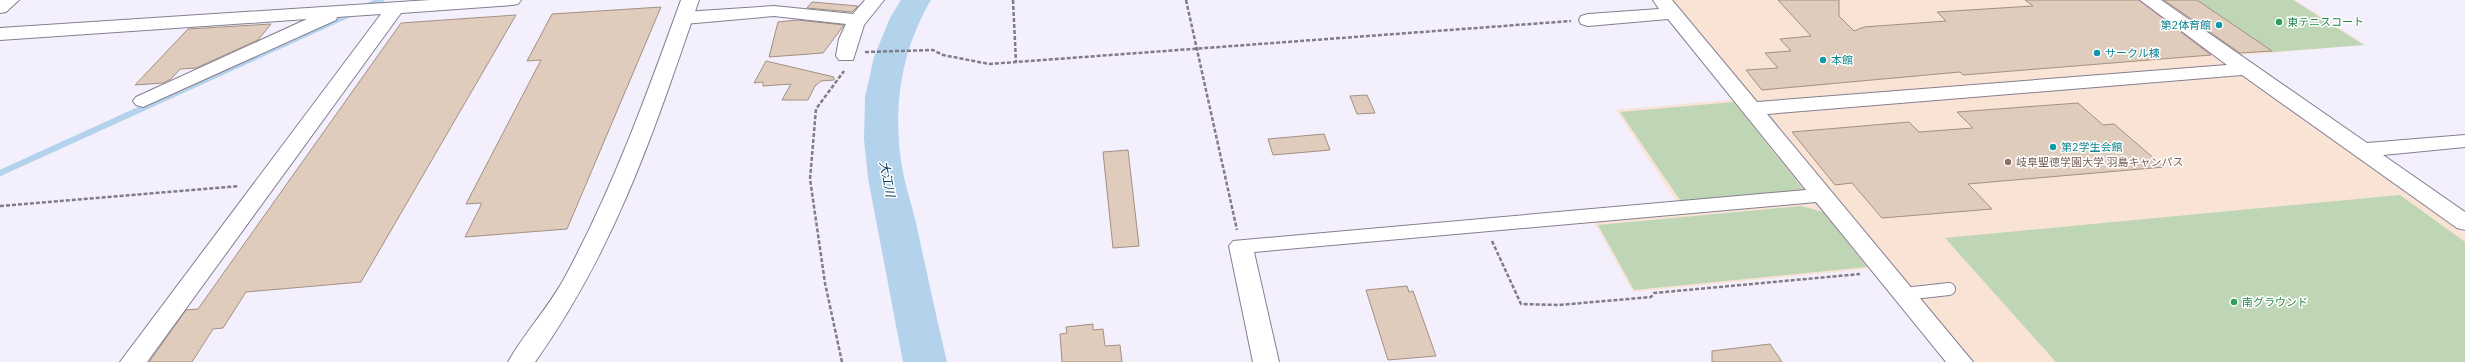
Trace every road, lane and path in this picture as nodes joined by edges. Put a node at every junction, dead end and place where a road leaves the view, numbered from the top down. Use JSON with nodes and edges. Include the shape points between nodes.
{"nodes":[{"id":1,"x":10,"y":0,"type":"edge"},
{"id":2,"x":512,"y":0,"type":"edge"},
{"id":3,"x":874,"y":0,"type":"edge"},
{"id":4,"x":1013,"y":0,"type":"edge"},
{"id":5,"x":1186,"y":0,"type":"edge"},
{"id":6,"x":2149,"y":0,"type":"edge"},
{"id":7,"x":392,"y":5,"type":"edge"},
{"id":8,"x":1668,"y":7,"type":"edge"},
{"id":9,"x":0,"y":8,"type":"edge"},
{"id":10,"x":687,"y":9,"type":"edge"},
{"id":11,"x":334,"y":11,"type":"junction"},
{"id":12,"x":857,"y":20,"type":"junction"},
{"id":13,"x":1588,"y":20,"type":"joint"},
{"id":14,"x":0,"y":34,"type":"edge"},
{"id":15,"x":1197,"y":50,"type":"junction"},
{"id":16,"x":866,"y":52,"type":"dead end"},
{"id":17,"x":846,"y":56,"type":"joint"},
{"id":18,"x":1016,"y":62,"type":"junction"},
{"id":19,"x":2245,"y":70,"type":"junction"},
{"id":20,"x":143,"y":101,"type":"dead end"},
{"id":21,"x":1750,"y":109,"type":"junction"},
{"id":22,"x":2465,"y":141,"type":"edge"},
{"id":23,"x":2364,"y":150,"type":"junction"},
{"id":24,"x":265,"y":184,"type":"junction"},
{"id":25,"x":1822,"y":196,"type":"junction"},
{"id":26,"x":0,"y":206,"type":"edge"},
{"id":27,"x":2465,"y":223,"type":"edge"},
{"id":28,"x":1485,"y":225,"type":"junction"},
{"id":29,"x":1241,"y":246,"type":"junction"},
{"id":30,"x":1884,"y":271,"type":"junction"},
{"id":31,"x":1949,"y":289,"type":"dead end"},
{"id":32,"x":1904,"y":294,"type":"junction"},
{"id":33,"x":133,"y":362,"type":"edge"},
{"id":34,"x":520,"y":362,"type":"edge"},
{"id":35,"x":842,"y":362,"type":"edge"},
{"id":36,"x":1266,"y":362,"type":"edge"},
{"id":37,"x":1960,"y":362,"type":"edge"}],
"edges":[{"from":1,"to":9,"type":"street"},
{"from":2,"to":7,"type":"street"},
{"from":3,"to":12,"type":"street"},
{"from":4,"to":18,"type":"path"},
{"from":5,"to":15,"type":"path"},
{"from":6,"to":19,"type":"street"},
{"from":7,"to":11,"type":"street"},
{"from":7,"to":24,"type":"street"},
{"from":8,"to":13,"type":"street"},
{"from":8,"to":21,"type":"street"},
{"from":10,"to":12,"type":"street","via":[[774,11]]},
{"from":10,"to":34,"type":"street","via":[[603,231],[555,316]]},
{"from":11,"to":14,"type":"street"},
{"from":11,"to":20,"type":"street","via":[[329,17]]},
{"from":12,"to":17,"type":"street","via":[[846,39]]},
{"from":13,"to":15,"type":"path"},
{"from":15,"to":18,"type":"path"},
{"from":15,"to":29,"type":"path"},
{"from":16,"to":18,"type":"path","via":[[933,50],[943,55],[989,64]]},
{"from":17,"to":35,"type":"path","via":[[844,71],[816,109],[810,179],[825,282]]},
{"from":19,"to":21,"type":"street"},
{"from":19,"to":23,"type":"street"},
{"from":21,"to":25,"type":"street"},
{"from":22,"to":23,"type":"street"},
{"from":23,"to":27,"type":"street"},
{"from":24,"to":26,"type":"path"},
{"from":24,"to":33,"type":"street"},
{"from":25,"to":28,"type":"street"},
{"from":25,"to":30,"type":"street"},
{"from":28,"to":29,"type":"street"},
{"from":28,"to":30,"type":"path","via":[[1521,304],[1559,306],[1651,297],[1654,293]]},
{"from":29,"to":36,"type":"street"},
{"from":30,"to":32,"type":"street"},
{"from":31,"to":32,"type":"lane"},
{"from":32,"to":37,"type":"street"}]}
